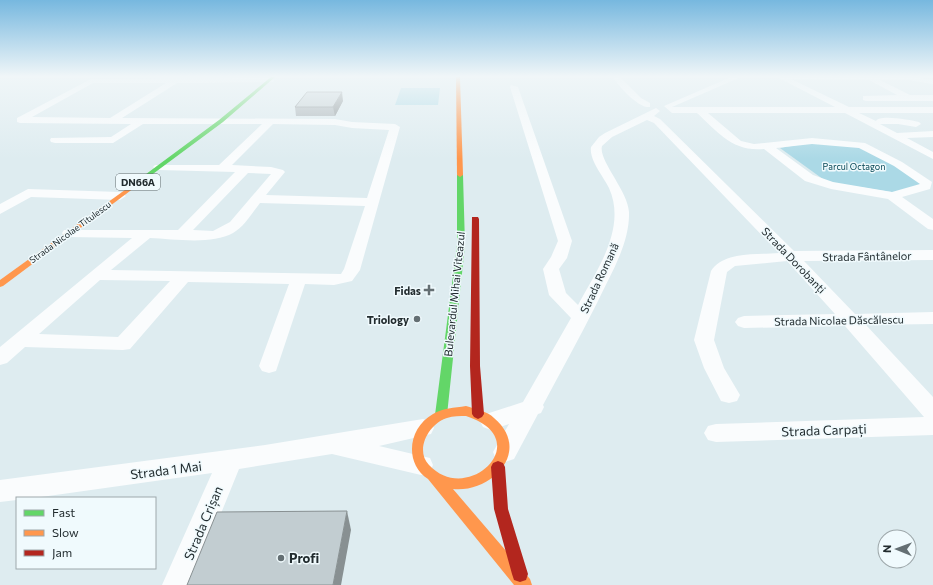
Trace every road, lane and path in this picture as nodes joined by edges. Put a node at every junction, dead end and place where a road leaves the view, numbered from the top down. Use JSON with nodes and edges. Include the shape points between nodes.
{"nodes":[{"id":1,"x":45,"y":104,"type":"edge"},
{"id":2,"x":136,"y":104,"type":"edge"},
{"id":3,"x":241,"y":104,"type":"edge"},
{"id":4,"x":458,"y":104,"type":"edge"},
{"id":5,"x":467,"y":104,"type":"edge"},
{"id":6,"x":520,"y":104,"type":"edge"},
{"id":7,"x":647,"y":104,"type":"edge"},
{"id":8,"x":671,"y":104,"type":"edge"},
{"id":9,"x":836,"y":104,"type":"edge"},
{"id":10,"x":658,"y":110,"type":"junction"},
{"id":11,"x":699,"y":110,"type":"junction"},
{"id":12,"x":847,"y":110,"type":"junction"},
{"id":13,"x":933,"y":110,"type":"edge"},
{"id":14,"x":142,"y":121,"type":"junction"},
{"id":15,"x":221,"y":121,"type":"junction"},
{"id":16,"x":271,"y":121,"type":"junction"},
{"id":17,"x":111,"y":122,"type":"junction"},
{"id":18,"x":468,"y":122,"type":"dead end"},
{"id":19,"x":869,"y":122,"type":"junction"},
{"id":20,"x":916,"y":124,"type":"dead end"},
{"id":21,"x":933,"y":134,"type":"edge"},
{"id":22,"x":894,"y":135,"type":"junction"},
{"id":23,"x":54,"y":140,"type":"dead end"},
{"id":24,"x":768,"y":147,"type":"junction"},
{"id":25,"x":928,"y":162,"type":"edge"},
{"id":26,"x":898,"y":164,"type":"junction"},
{"id":27,"x":159,"y":167,"type":"junction"},
{"id":28,"x":224,"y":168,"type":"junction"},
{"id":29,"x":245,"y":169,"type":"junction"},
{"id":30,"x":120,"y":196,"type":"junction"},
{"id":31,"x":892,"y":196,"type":"junction"},
{"id":32,"x":257,"y":199,"type":"junction"},
{"id":33,"x":372,"y":202,"type":"junction"},
{"id":34,"x":0,"y":210,"type":"edge"},
{"id":35,"x":474,"y":210,"type":"dead end"},
{"id":36,"x":933,"y":226,"type":"edge"},
{"id":37,"x":69,"y":233,"type":"junction"},
{"id":38,"x":145,"y":235,"type":"junction"},
{"id":39,"x":181,"y":235,"type":"junction"},
{"id":40,"x":933,"y":254,"type":"edge"},
{"id":41,"x":791,"y":256,"type":"junction"},
{"id":42,"x":96,"y":276,"type":"junction"},
{"id":43,"x":183,"y":277,"type":"junction"},
{"id":44,"x":299,"y":279,"type":"junction"},
{"id":45,"x":0,"y":284,"type":"edge"},
{"id":46,"x":581,"y":317,"type":"junction"},
{"id":47,"x":933,"y":318,"type":"edge"},
{"id":48,"x":849,"y":320,"type":"junction"},
{"id":49,"x":744,"y":322,"type":"dead end"},
{"id":50,"x":20,"y":340,"type":"junction"},
{"id":51,"x":0,"y":358,"type":"edge"},
{"id":52,"x":269,"y":366,"type":"dead end"},
{"id":53,"x":729,"y":395,"type":"dead end"},
{"id":54,"x":532,"y":407,"type":"junction"},
{"id":55,"x":933,"y":412,"type":"edge"},
{"id":56,"x":485,"y":418,"type":"junction"},
{"id":57,"x":432,"y":422,"type":"junction"},
{"id":58,"x":933,"y":426,"type":"edge"},
{"id":59,"x":716,"y":433,"type":"dead end"},
{"id":60,"x":332,"y":446,"type":"junction"},
{"id":61,"x":501,"y":460,"type":"junction"},
{"id":62,"x":230,"y":461,"type":"junction"},
{"id":63,"x":427,"y":471,"type":"junction"},
{"id":64,"x":0,"y":491,"type":"edge"},
{"id":65,"x":177,"y":585,"type":"edge"},
{"id":66,"x":524,"y":585,"type":"edge"}],
"edges":[{"from":1,"to":17,"type":"street","via":[[20,120]]},
{"from":2,"to":17,"type":"street"},
{"from":3,"to":15,"type":"main road","name":"Strada Nicolae Titulescu","number":"DN66A"},
{"from":4,"to":57,"type":"main road","name":"Bulevardul Mihai Viteazul","via":[[461,245]]},
{"from":5,"to":18,"type":"main road"},
{"from":6,"to":46,"type":"street","via":[[565,241],[559,258],[551,269],[558,295]]},
{"from":7,"to":10,"type":"street","name":"Strada Dorobanți"},
{"from":8,"to":10,"type":"street"},
{"from":9,"to":12,"type":"street"},
{"from":10,"to":11,"type":"street"},
{"from":10,"to":41,"type":"street","name":"Strada Dorobanți","via":[[657,121]]},
{"from":10,"to":46,"type":"street","name":"Strada Romană","via":[[610,135],[595,149],[621,203],[622,213],[609,262]]},
{"from":11,"to":12,"type":"street"},
{"from":11,"to":24,"type":"street","via":[[737,143]]},
{"from":12,"to":13,"type":"street"},
{"from":12,"to":19,"type":"street"},
{"from":14,"to":15,"type":"street"},
{"from":14,"to":17,"type":"street"},
{"from":14,"to":23,"type":"street","via":[[113,140]]},
{"from":15,"to":16,"type":"street"},
{"from":15,"to":27,"type":"main road","name":"Strada Nicolae Titulescu","number":"DN66A"},
{"from":16,"to":28,"type":"street"},
{"from":16,"to":33,"type":"street","via":[[335,122],[395,127]]},
{"from":19,"to":20,"type":"street","via":[[898,121]]},
{"from":19,"to":22,"type":"street"},
{"from":21,"to":22,"type":"street"},
{"from":22,"to":25,"type":"street"},
{"from":24,"to":26,"type":"street","via":[[812,142],[853,144],[868,147]]},
{"from":24,"to":31,"type":"street","via":[[809,178],[831,185]]},
{"from":25,"to":26,"type":"street"},
{"from":26,"to":31,"type":"street","via":[[922,178],[926,186]]},
{"from":27,"to":28,"type":"street"},
{"from":27,"to":30,"type":"main road","name":"Strada Nicolae Titulescu","number":"DN66A"},
{"from":28,"to":29,"type":"street"},
{"from":29,"to":32,"type":"street","via":[[279,172]]},
{"from":29,"to":39,"type":"street"},
{"from":30,"to":34,"type":"street","via":[[28,193]]},
{"from":30,"to":37,"type":"main road","name":"Strada Nicolae Titulescu","number":"DN66A"},
{"from":31,"to":36,"type":"street"},
{"from":32,"to":33,"type":"street"},
{"from":32,"to":39,"type":"street","via":[[228,230],[215,235]]},
{"from":33,"to":44,"type":"street","via":[[352,270],[346,278]]},
{"from":35,"to":56,"type":"main road","name":"Bulevardul Mihai Viteazul","via":[[475,366]]},
{"from":37,"to":38,"type":"street"},
{"from":37,"to":45,"type":"main road","name":"Strada Nicolae Titulescu","number":"DN66A"},
{"from":38,"to":39,"type":"street"},
{"from":38,"to":42,"type":"street"},
{"from":40,"to":41,"type":"street","name":"Strada Fântânelor"},
{"from":41,"to":48,"type":"street","name":"Strada Dorobanți"},
{"from":41,"to":53,"type":"street","name":"Strada Fântânelor","via":[[732,262],[719,271],[704,340],[707,352]]},
{"from":42,"to":43,"type":"street"},
{"from":42,"to":50,"type":"street"},
{"from":43,"to":44,"type":"street"},
{"from":43,"to":50,"type":"street","via":[[123,344]]},
{"from":44,"to":52,"type":"street"},
{"from":46,"to":54,"type":"street","name":"Strada Romană"},
{"from":47,"to":48,"type":"street","name":"Strada Nicolae Dăscălescu"},
{"from":48,"to":49,"type":"street","name":"Strada Nicolae Dăscălescu"},
{"from":48,"to":55,"type":"street","name":"Strada Dorobanți"},
{"from":50,"to":51,"type":"street"},
{"from":54,"to":56,"type":"street"},
{"from":54,"to":61,"type":"street","name":"Strada Romană"},
{"from":56,"to":57,"type":"main road","via":[[466,411],[453,412]]},
{"from":56,"to":61,"type":"main road","via":[[500,430],[504,442]]},
{"from":57,"to":60,"type":"street","name":"Strada 1 Mai"},
{"from":57,"to":63,"type":"main road","via":[[418,440],[416,452]]},
{"from":58,"to":59,"type":"street","name":"Strada Carpați"},
{"from":60,"to":62,"type":"street","name":"Strada 1 Mai"},
{"from":60,"to":63,"type":"street","name":"Strada 1 Mai"},
{"from":61,"to":63,"type":"main road","via":[[489,476],[476,482],[446,483]]},
{"from":61,"to":66,"type":"main road","via":[[497,488],[500,508]]},
{"from":62,"to":64,"type":"street","name":"Strada 1 Mai"},
{"from":62,"to":65,"type":"street","name":"Strada Crișan"},
{"from":63,"to":66,"type":"main road"}]}
